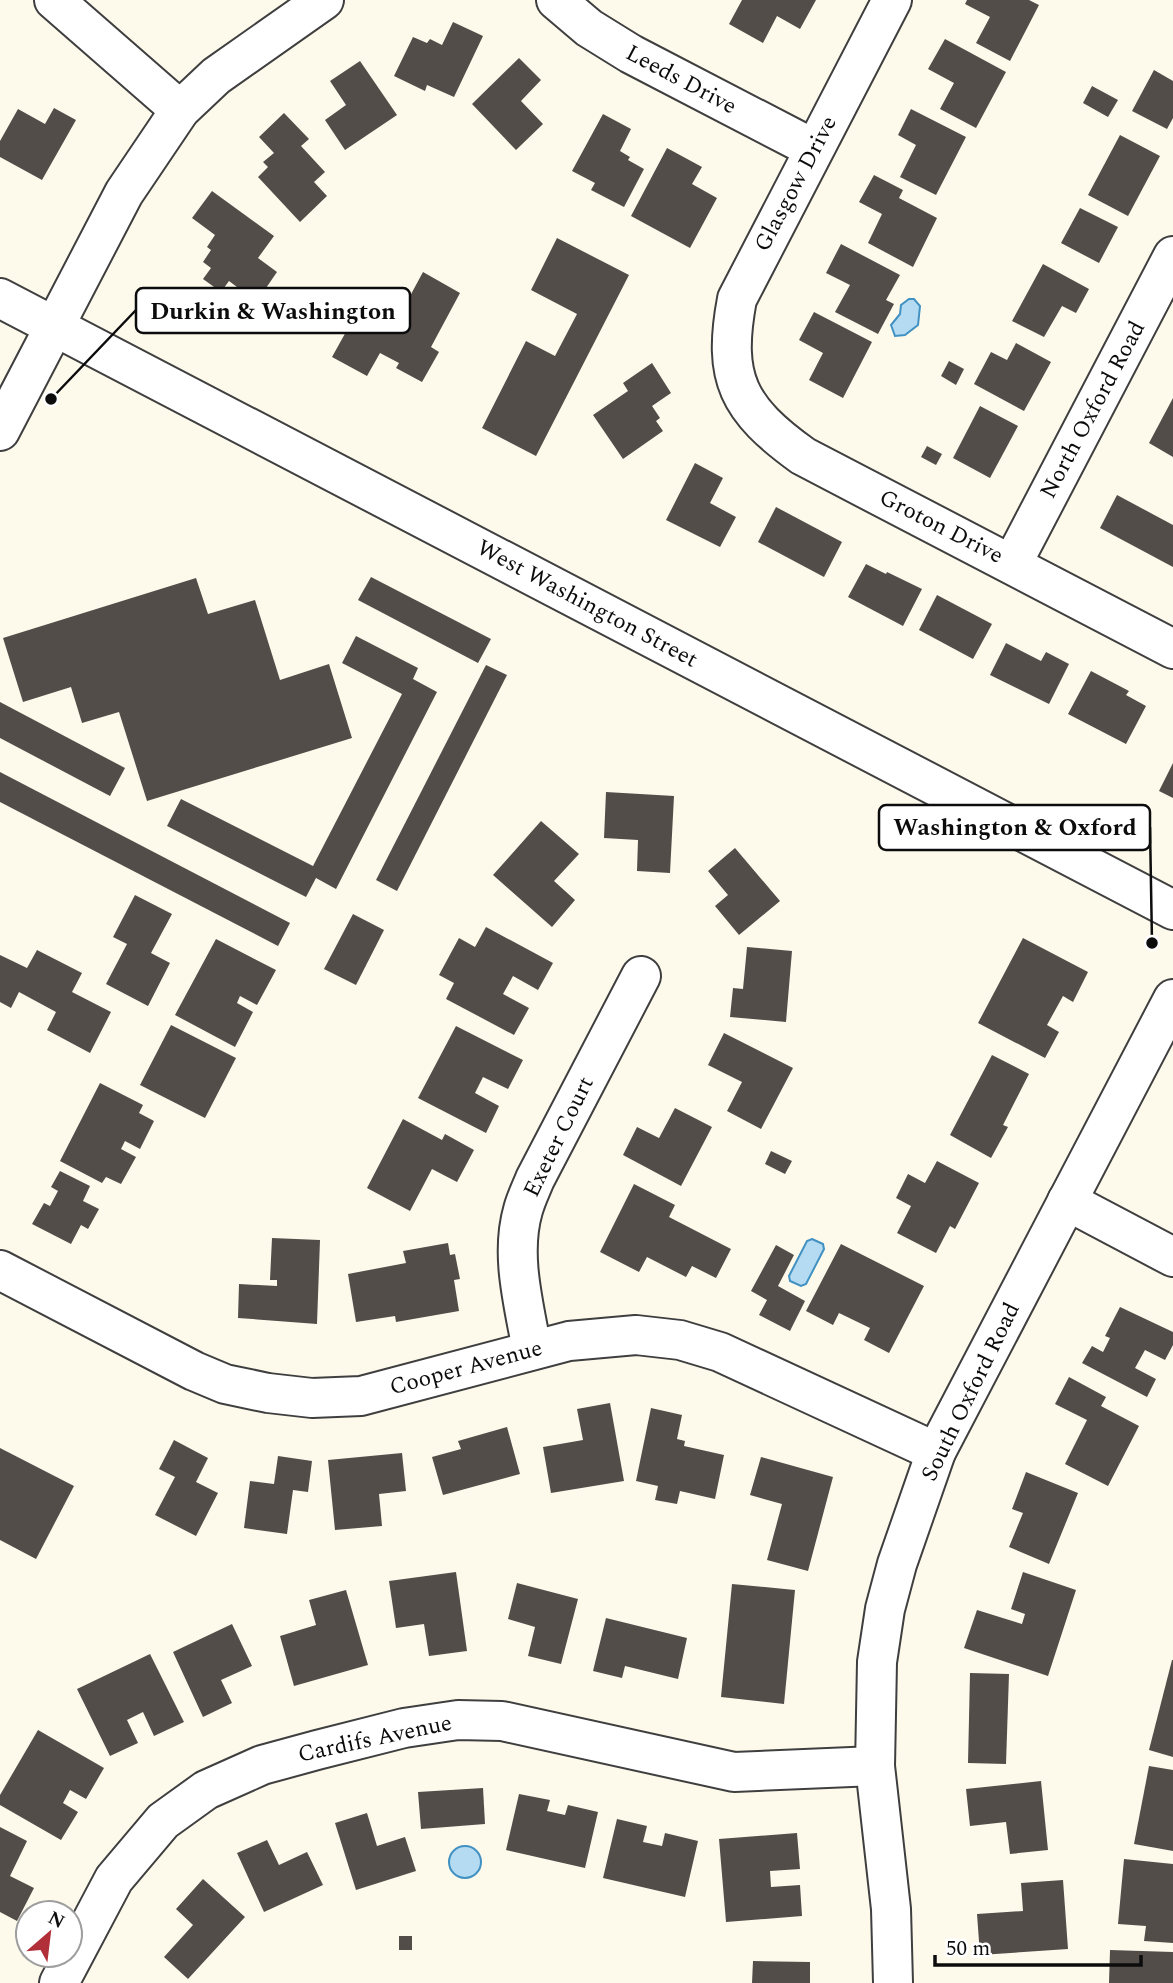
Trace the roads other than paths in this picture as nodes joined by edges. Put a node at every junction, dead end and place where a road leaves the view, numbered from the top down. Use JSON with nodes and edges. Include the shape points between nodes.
{"nodes":[{"id":1,"x":54,"y":0,"type":"edge"},
{"id":2,"x":324,"y":0,"type":"edge"},
{"id":3,"x":556,"y":0,"type":"edge"},
{"id":4,"x":892,"y":0,"type":"edge"},
{"id":5,"x":180,"y":110,"type":"junction"},
{"id":6,"x":814,"y":149,"type":"junction"},
{"id":7,"x":1173,"y":256,"type":"edge"},
{"id":8,"x":0,"y":298,"type":"edge"},
{"id":9,"x":55,"y":326,"type":"junction"},
{"id":10,"x":736,"y":377,"type":"joint"},
{"id":11,"x":0,"y":432,"type":"edge"},
{"id":12,"x":1012,"y":564,"type":"junction"},
{"id":13,"x":1173,"y":649,"type":"edge"},
{"id":14,"x":1173,"y":910,"type":"edge"},
{"id":15,"x":641,"y":976,"type":"dead end"},
{"id":16,"x":1173,"y":999,"type":"edge"},
{"id":17,"x":1067,"y":1201,"type":"junction"},
{"id":18,"x":1173,"y":1257,"type":"edge"},
{"id":19,"x":0,"y":1270,"type":"edge"},
{"id":20,"x":532,"y":1350,"type":"junction"},
{"id":21,"x":936,"y":1452,"type":"junction"},
{"id":22,"x":875,"y":1766,"type":"junction"},
{"id":23,"x":59,"y":1983,"type":"edge"},
{"id":24,"x":893,"y":1983,"type":"edge"}],
"edges":[{"from":1,"to":5,"type":"street"},
{"from":2,"to":5,"type":"street","via":[[216,76]]},
{"from":3,"to":6,"type":"street","name":"Leeds Drive","via":[[631,54]]},
{"from":4,"to":6,"type":"street","name":"Glasgow Drive"},
{"from":5,"to":9,"type":"street","via":[[124,192]]},
{"from":6,"to":10,"type":"street","name":"Glasgow Drive","via":[[737,299],[731,357]]},
{"from":7,"to":12,"type":"street","name":"North Oxford Road"},
{"from":8,"to":9,"type":"street","name":"West Washington Street"},
{"from":9,"to":11,"type":"street"},
{"from":9,"to":14,"type":"street","name":"West Washington Street"},
{"from":10,"to":12,"type":"street","name":"Groton Drive","via":[[753,412],[803,456]]},
{"from":12,"to":13,"type":"street","name":"Groton Drive"},
{"from":15,"to":20,"type":"street","name":"Exeter Court","via":[[535,1179],[523,1211],[519,1278]]},
{"from":16,"to":17,"type":"street","name":"South Oxford Road"},
{"from":17,"to":18,"type":"street"},
{"from":17,"to":21,"type":"street","name":"South Oxford Road"},
{"from":19,"to":20,"type":"street","name":"Cooper Avenue","via":[[194,1371],[225,1384],[268,1393],[312,1398],[361,1395]]},
{"from":20,"to":21,"type":"street","name":"Cooper Avenue","via":[[602,1336],[680,1340],[762,1369]]},
{"from":21,"to":22,"type":"street","name":"South Oxford Road","via":[[885,1609],[877,1662]]},
{"from":22,"to":23,"type":"street","name":"Cardifs Avenue","via":[[734,1772],[502,1721],[458,1720],[404,1728],[317,1750],[262,1765],[206,1790],[163,1821],[114,1879]]},
{"from":22,"to":24,"type":"street","name":"South Oxford Road","via":[[891,1909]]}]}
